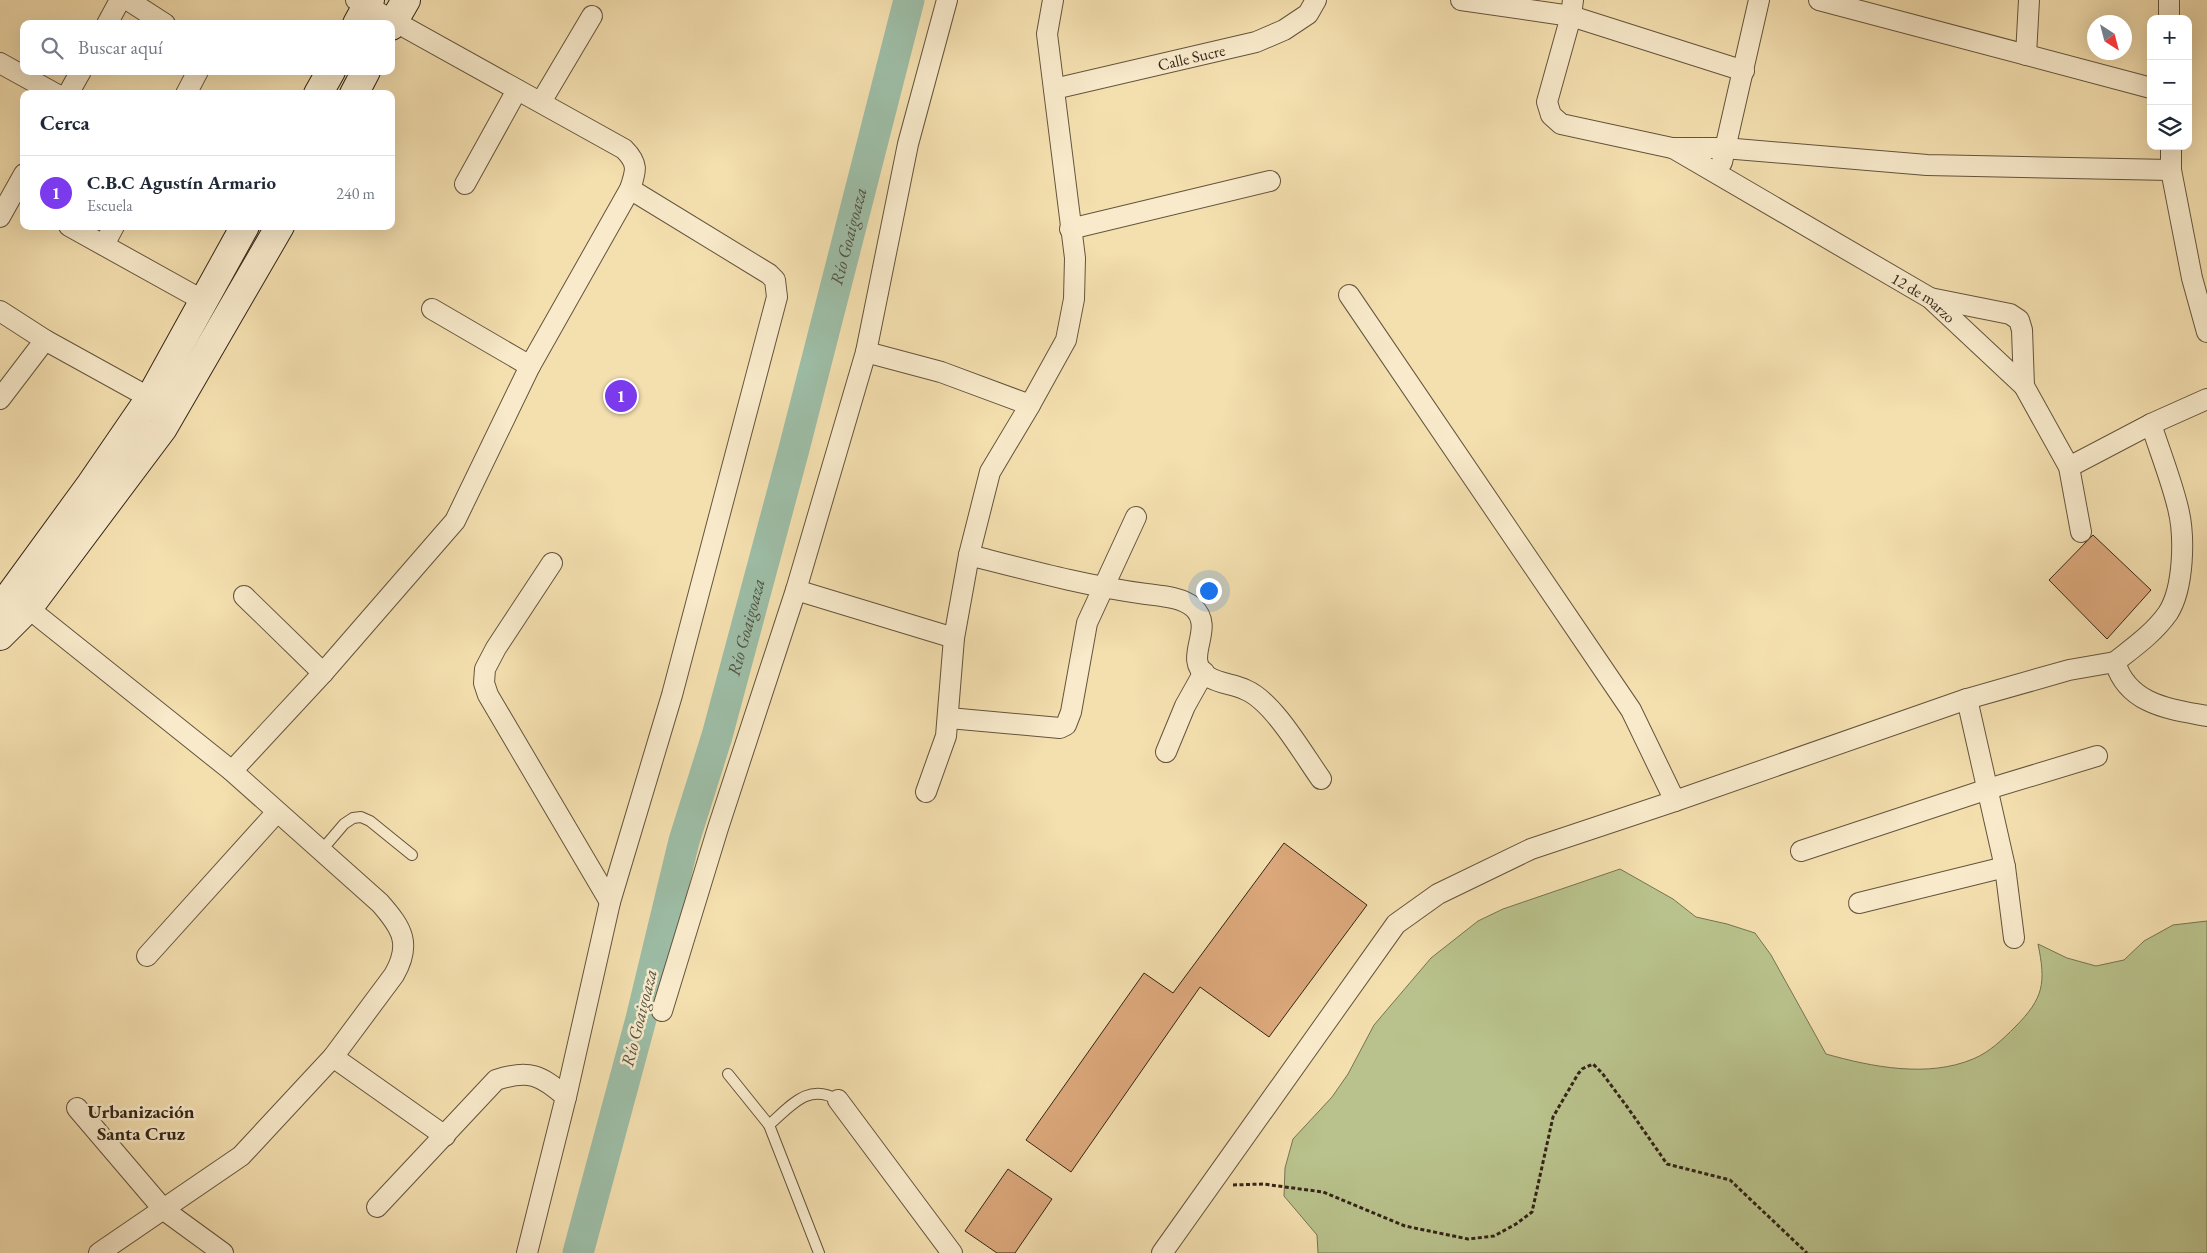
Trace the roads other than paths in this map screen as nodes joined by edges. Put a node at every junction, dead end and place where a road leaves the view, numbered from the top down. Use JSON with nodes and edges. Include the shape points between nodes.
{"nodes":[{"id":1,"x":120,"y":0,"type":"edge"},
{"id":2,"x":128,"y":0,"type":"edge"},
{"id":3,"x":947,"y":0,"type":"edge"},
{"id":4,"x":1053,"y":0,"type":"edge"},
{"id":5,"x":1316,"y":0,"type":"edge"},
{"id":6,"x":1461,"y":0,"type":"edge"},
{"id":7,"x":1759,"y":0,"type":"edge"},
{"id":8,"x":1819,"y":0,"type":"edge"},
{"id":9,"x":2029,"y":0,"type":"edge"},
{"id":10,"x":2169,"y":0,"type":"edge"},
{"id":11,"x":1851,"y":3,"type":"edge"},
{"id":12,"x":362,"y":7,"type":"edge"},
{"id":13,"x":1572,"y":8,"type":"edge"},
{"id":14,"x":2169,"y":15,"type":"edge"},
{"id":15,"x":397,"y":16,"type":"edge"},
{"id":16,"x":592,"y":16,"type":"dead end"},
{"id":17,"x":109,"y":20,"type":"edge"},
{"id":18,"x":158,"y":20,"type":"edge"},
{"id":19,"x":2026,"y":55,"type":"junction"},
{"id":20,"x":0,"y":62,"type":"edge"},
{"id":21,"x":1744,"y":71,"type":"junction"},
{"id":22,"x":20,"y":73,"type":"edge"},
{"id":23,"x":23,"y":75,"type":"edge"},
{"id":24,"x":79,"y":75,"type":"edge"},
{"id":25,"x":196,"y":75,"type":"edge"},
{"id":26,"x":328,"y":75,"type":"edge"},
{"id":27,"x":364,"y":75,"type":"edge"},
{"id":28,"x":2147,"y":87,"type":"edge"},
{"id":29,"x":1054,"y":89,"type":"junction"},
{"id":30,"x":49,"y":90,"type":"edge"},
{"id":31,"x":70,"y":90,"type":"edge"},
{"id":32,"x":188,"y":90,"type":"edge"},
{"id":33,"x":320,"y":90,"type":"edge"},
{"id":34,"x":356,"y":90,"type":"edge"},
{"id":35,"x":517,"y":90,"type":"junction"},
{"id":36,"x":541,"y":102,"type":"junction"},
{"id":37,"x":1672,"y":148,"type":"junction"},
{"id":38,"x":1724,"y":148,"type":"junction"},
{"id":39,"x":2171,"y":150,"type":"edge"},
{"id":40,"x":2171,"y":170,"type":"junction"},
{"id":41,"x":1719,"y":176,"type":"junction"},
{"id":42,"x":20,"y":181,"type":"edge"},
{"id":43,"x":1270,"y":181,"type":"dead end"},
{"id":44,"x":465,"y":184,"type":"dead end"},
{"id":45,"x":630,"y":189,"type":"junction"},
{"id":46,"x":12,"y":195,"type":"edge"},
{"id":47,"x":0,"y":217,"type":"edge"},
{"id":48,"x":1070,"y":228,"type":"junction"},
{"id":49,"x":76,"y":230,"type":"edge"},
{"id":50,"x":112,"y":230,"type":"edge"},
{"id":51,"x":243,"y":230,"type":"edge"},
{"id":52,"x":278,"y":230,"type":"edge"},
{"id":53,"x":104,"y":246,"type":"junction"},
{"id":54,"x":1349,"y":296,"type":"dead end"},
{"id":55,"x":1930,"y":298,"type":"junction"},
{"id":56,"x":204,"y":301,"type":"junction"},
{"id":57,"x":432,"y":309,"type":"dead end"},
{"id":58,"x":0,"y":311,"type":"edge"},
{"id":59,"x":2207,"y":332,"type":"edge"},
{"id":60,"x":45,"y":340,"type":"junction"},
{"id":61,"x":866,"y":352,"type":"junction"},
{"id":62,"x":530,"y":366,"type":"junction"},
{"id":63,"x":2024,"y":386,"type":"junction"},
{"id":64,"x":150,"y":398,"type":"junction"},
{"id":65,"x":0,"y":399,"type":"edge"},
{"id":66,"x":2207,"y":399,"type":"edge"},
{"id":67,"x":1030,"y":405,"type":"junction"},
{"id":68,"x":2151,"y":424,"type":"junction"},
{"id":69,"x":2068,"y":467,"type":"junction"},
{"id":70,"x":1136,"y":517,"type":"dead end"},
{"id":71,"x":2081,"y":532,"type":"dead end"},
{"id":72,"x":969,"y":555,"type":"junction"},
{"id":73,"x":552,"y":563,"type":"dead end"},
{"id":74,"x":1102,"y":588,"type":"junction"},
{"id":75,"x":796,"y":590,"type":"junction"},
{"id":76,"x":244,"y":596,"type":"dead end"},
{"id":77,"x":13,"y":602,"type":"edge"},
{"id":78,"x":0,"y":636,"type":"edge"},
{"id":79,"x":954,"y":638,"type":"junction"},
{"id":80,"x":2115,"y":662,"type":"junction"},
{"id":81,"x":1204,"y":672,"type":"junction"},
{"id":82,"x":323,"y":673,"type":"junction"},
{"id":83,"x":1967,"y":699,"type":"junction"},
{"id":84,"x":2207,"y":716,"type":"edge"},
{"id":85,"x":949,"y":718,"type":"junction"},
{"id":86,"x":1166,"y":752,"type":"dead end"},
{"id":87,"x":2097,"y":756,"type":"dead end"},
{"id":88,"x":232,"y":771,"type":"junction"},
{"id":89,"x":1321,"y":779,"type":"dead end"},
{"id":90,"x":1988,"y":789,"type":"junction"},
{"id":91,"x":926,"y":792,"type":"dead end"},
{"id":92,"x":1675,"y":801,"type":"junction"},
{"id":93,"x":278,"y":812,"type":"junction"},
{"id":94,"x":321,"y":851,"type":"junction"},
{"id":95,"x":1801,"y":851,"type":"dead end"},
{"id":96,"x":412,"y":855,"type":"dead end"},
{"id":97,"x":2005,"y":867,"type":"junction"},
{"id":98,"x":610,"y":902,"type":"junction"},
{"id":99,"x":1859,"y":903,"type":"dead end"},
{"id":100,"x":2014,"y":938,"type":"dead end"},
{"id":101,"x":147,"y":956,"type":"dead end"},
{"id":102,"x":662,"y":1011,"type":"dead end"},
{"id":103,"x":332,"y":1057,"type":"junction"},
{"id":104,"x":728,"y":1074,"type":"dead end"},
{"id":105,"x":566,"y":1097,"type":"junction"},
{"id":106,"x":838,"y":1100,"type":"joint"},
{"id":107,"x":78,"y":1108,"type":"dead end"},
{"id":108,"x":769,"y":1125,"type":"junction"},
{"id":109,"x":444,"y":1136,"type":"junction"},
{"id":110,"x":377,"y":1207,"type":"dead end"},
{"id":111,"x":164,"y":1210,"type":"junction"},
{"id":112,"x":99,"y":1253,"type":"edge"},
{"id":113,"x":223,"y":1253,"type":"edge"},
{"id":114,"x":527,"y":1253,"type":"edge"},
{"id":115,"x":819,"y":1253,"type":"edge"},
{"id":116,"x":952,"y":1253,"type":"edge"},
{"id":117,"x":1162,"y":1253,"type":"edge"}],
"edges":[{"from":1,"to":17,"type":"street"},
{"from":2,"to":18,"type":"street"},
{"from":3,"to":61,"type":"street","via":[[908,144]]},
{"from":4,"to":29,"type":"street","via":[[1047,34]]},
{"from":5,"to":29,"type":"street","name":"Calle Sucre","via":[[1308,14],[1284,30],[1256,42]]},
{"from":6,"to":13,"type":"street"},
{"from":7,"to":21,"type":"street"},
{"from":8,"to":11,"type":"street"},
{"from":9,"to":19,"type":"street"},
{"from":10,"to":14,"type":"street"},
{"from":11,"to":19,"type":"street"},
{"from":12,"to":15,"type":"street"},
{"from":13,"to":21,"type":"street"},
{"from":13,"to":37,"type":"street","via":[[1547,102],[1551,115],[1561,124]]},
{"from":15,"to":35,"type":"street"},
{"from":16,"to":36,"type":"street"},
{"from":19,"to":28,"type":"street"},
{"from":20,"to":22,"type":"street"},
{"from":21,"to":38,"type":"street"},
{"from":23,"to":30,"type":"street"},
{"from":24,"to":31,"type":"street"},
{"from":25,"to":32,"type":"street"},
{"from":26,"to":33,"type":"main road"},
{"from":27,"to":34,"type":"main road"},
{"from":29,"to":48,"type":"street"},
{"from":35,"to":36,"type":"street"},
{"from":35,"to":44,"type":"street"},
{"from":36,"to":45,"type":"street","via":[[624,148],[633,157],[635,165]]},
{"from":37,"to":38,"type":"street"},
{"from":37,"to":41,"type":"street","name":"12 de marzo"},
{"from":38,"to":40,"type":"street","via":[[1927,164]]},
{"from":38,"to":41,"type":"street"},
{"from":39,"to":40,"type":"street"},
{"from":40,"to":59,"type":"street","via":[[2192,278]]},
{"from":41,"to":55,"type":"street","name":"12 de marzo"},
{"from":42,"to":46,"type":"street"},
{"from":43,"to":48,"type":"street"},
{"from":45,"to":62,"type":"street"},
{"from":45,"to":98,"type":"street","via":[[769,274],[775,280],[777,297],[672,695]]},
{"from":46,"to":47,"type":"street"},
{"from":48,"to":67,"type":"street","via":[[1075,258],[1074,299],[1066,340]]},
{"from":49,"to":53,"type":"street"},
{"from":50,"to":53,"type":"street"},
{"from":51,"to":56,"type":"main road"},
{"from":52,"to":77,"type":"main road","via":[[163,428]]},
{"from":53,"to":56,"type":"street"},
{"from":54,"to":92,"type":"street","via":[[1631,710]]},
{"from":55,"to":63,"type":"street","name":"12 de marzo"},
{"from":55,"to":63,"type":"street","via":[[2010,314],[2019,320]]},
{"from":56,"to":64,"type":"main road"},
{"from":57,"to":62,"type":"street"},
{"from":58,"to":60,"type":"street"},
{"from":60,"to":64,"type":"street"},
{"from":60,"to":65,"type":"street"},
{"from":61,"to":67,"type":"street","via":[[941,372]]},
{"from":61,"to":75,"type":"street"},
{"from":62,"to":82,"type":"street","via":[[455,521]]},
{"from":63,"to":69,"type":"street","name":"12 de marzo"},
{"from":64,"to":77,"type":"main road"},
{"from":66,"to":68,"type":"street"},
{"from":67,"to":72,"type":"street","via":[[990,472]]},
{"from":68,"to":69,"type":"street"},
{"from":68,"to":80,"type":"street","via":[[2179,509],[2183,563],[2169,611],[2151,632]]},
{"from":69,"to":71,"type":"street","name":"12 de marzo"},
{"from":70,"to":74,"type":"street"},
{"from":72,"to":74,"type":"street"},
{"from":72,"to":79,"type":"street"},
{"from":73,"to":98,"type":"street","via":[[496,648],[484,682],[488,695]]},
{"from":74,"to":81,"type":"street","via":[[1170,598],[1192,606],[1204,624],[1197,655]]},
{"from":74,"to":85,"type":"street","via":[[1087,623],[1066,725],[1060,728]]},
{"from":75,"to":79,"type":"street"},
{"from":75,"to":102,"type":"street"},
{"from":76,"to":82,"type":"street"},
{"from":77,"to":78,"type":"main road"},
{"from":77,"to":88,"type":"street"},
{"from":79,"to":85,"type":"street"},
{"from":80,"to":83,"type":"street","via":[[2069,670]]},
{"from":80,"to":84,"type":"street","via":[[2123,680],[2138,696],[2157,706]]},
{"from":81,"to":86,"type":"street","via":[[1185,706]]},
{"from":81,"to":89,"type":"street","via":[[1246,690],[1262,701]]},
{"from":82,"to":88,"type":"street"},
{"from":83,"to":90,"type":"street"},
{"from":83,"to":92,"type":"street"},
{"from":85,"to":91,"type":"street"},
{"from":87,"to":90,"type":"street"},
{"from":88,"to":93,"type":"street"},
{"from":90,"to":95,"type":"street"},
{"from":90,"to":97,"type":"street"},
{"from":92,"to":117,"type":"street","via":[[1531,848],[1438,894],[1396,924]]},
{"from":93,"to":94,"type":"street"},
{"from":93,"to":101,"type":"street"},
{"from":94,"to":96,"type":"lane","via":[[344,824],[361,817]]},
{"from":94,"to":103,"type":"street","via":[[380,903],[398,928],[404,944],[402,961],[394,974]]},
{"from":97,"to":99,"type":"street"},
{"from":97,"to":100,"type":"street"},
{"from":98,"to":105,"type":"street"},
{"from":103,"to":109,"type":"street"},
{"from":103,"to":111,"type":"street","via":[[241,1156]]},
{"from":104,"to":108,"type":"lane"},
{"from":105,"to":109,"type":"street","via":[[547,1080],[514,1074],[496,1080]]},
{"from":105,"to":114,"type":"street"},
{"from":106,"to":108,"type":"lane","via":[[827,1094],[807,1094]]},
{"from":106,"to":116,"type":"street"},
{"from":107,"to":111,"type":"street"},
{"from":108,"to":115,"type":"lane"},
{"from":109,"to":110,"type":"street"},
{"from":111,"to":112,"type":"street"},
{"from":111,"to":113,"type":"street"}]}
